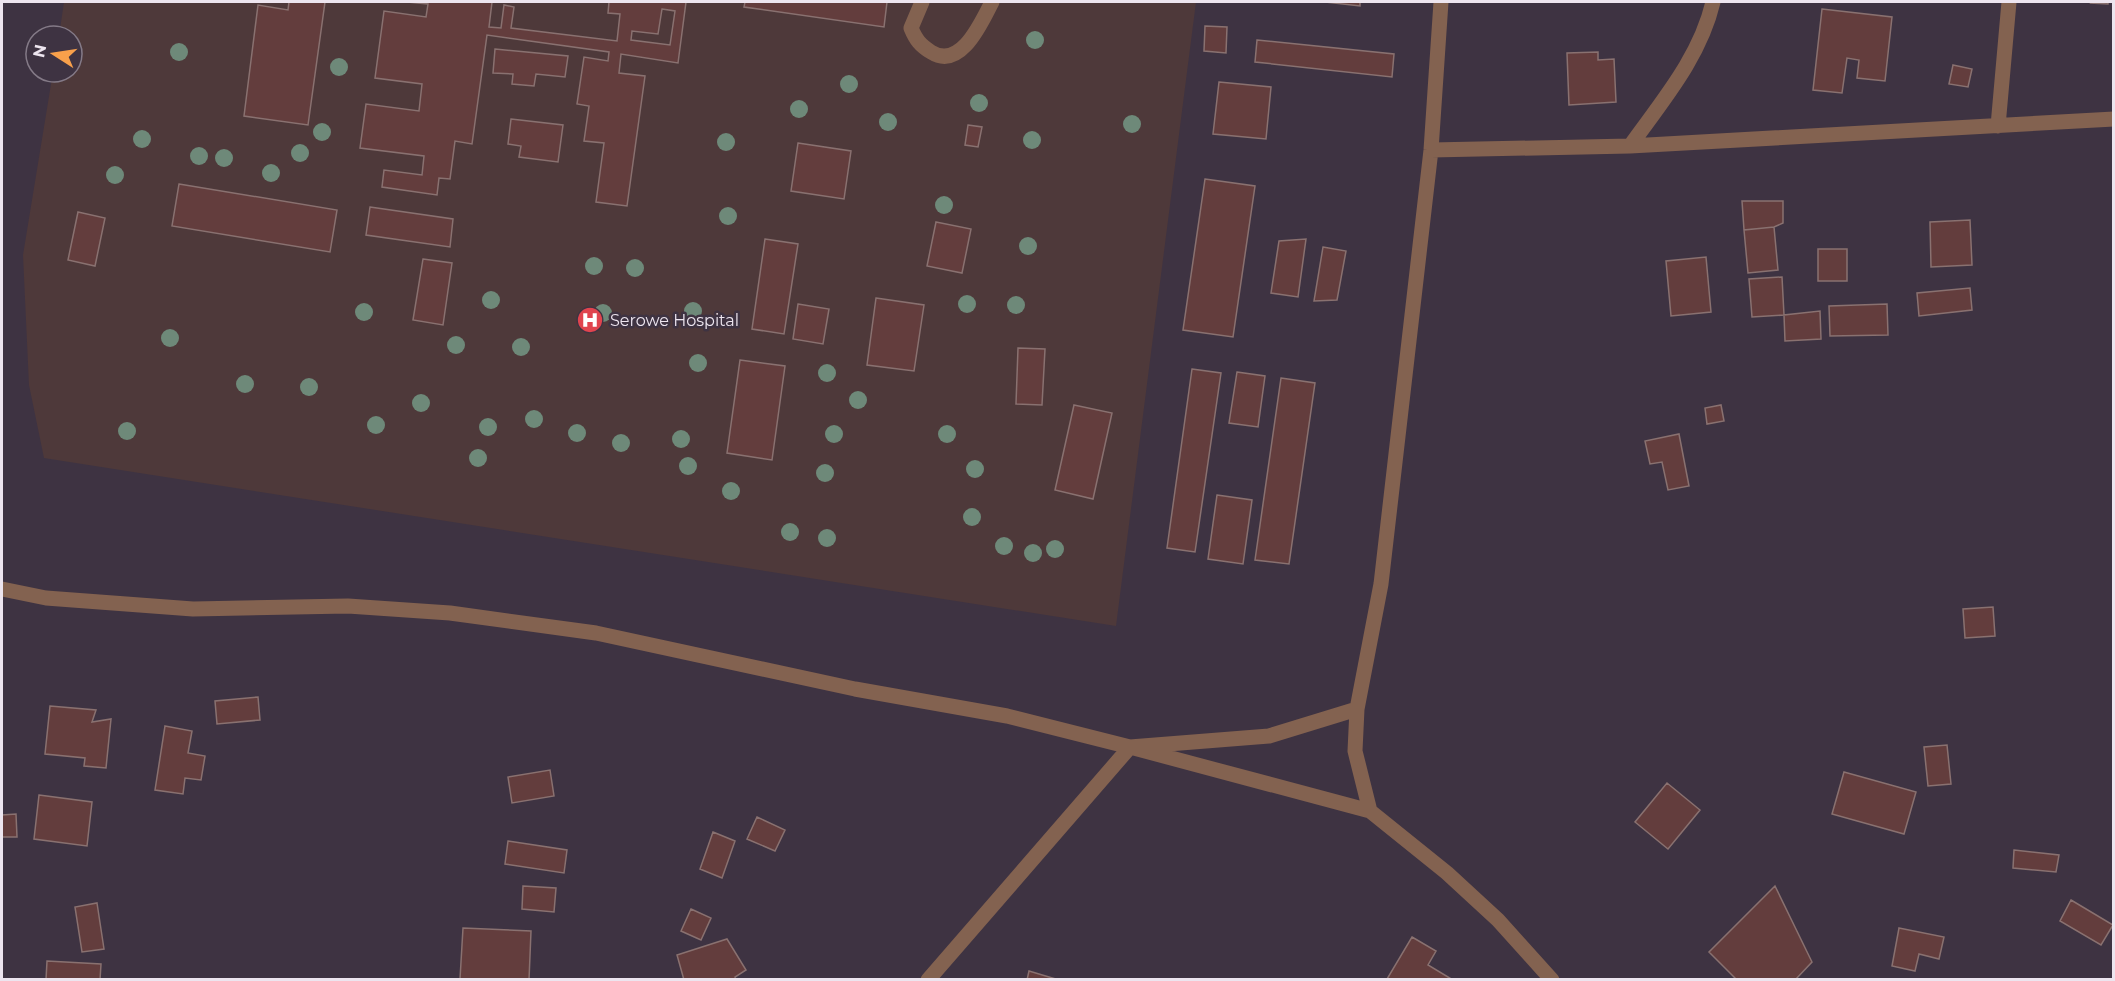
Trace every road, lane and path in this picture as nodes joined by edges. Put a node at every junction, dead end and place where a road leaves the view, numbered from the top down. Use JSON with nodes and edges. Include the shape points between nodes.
{"nodes":[{"id":1,"x":922,"y":2,"type":"edge"},
{"id":2,"x":992,"y":2,"type":"edge"},
{"id":3,"x":1441,"y":2,"type":"edge"},
{"id":4,"x":1713,"y":2,"type":"edge"},
{"id":5,"x":2009,"y":2,"type":"edge"},
{"id":6,"x":2114,"y":119,"type":"edge"},
{"id":7,"x":1998,"y":126,"type":"junction"},
{"id":8,"x":1630,"y":146,"type":"junction"},
{"id":9,"x":1431,"y":150,"type":"junction"},
{"id":10,"x":2,"y":590,"type":"edge"},
{"id":11,"x":1357,"y":709,"type":"junction"},
{"id":12,"x":1130,"y":747,"type":"junction"},
{"id":13,"x":1370,"y":811,"type":"junction"},
{"id":14,"x":1538,"y":963,"type":"junction"},
{"id":15,"x":928,"y":980,"type":"edge"},
{"id":16,"x":1537,"y":980,"type":"edge"},
{"id":17,"x":1552,"y":980,"type":"edge"}],
"edges":[{"from":1,"to":2,"type":"street","via":[[911,28],[920,46],[944,56],[964,47]]},
{"from":3,"to":9,"type":"street"},
{"from":4,"to":8,"type":"street","via":[[1707,26],[1689,63]]},
{"from":5,"to":7,"type":"street"},
{"from":6,"to":7,"type":"street"},
{"from":7,"to":8,"type":"street"},
{"from":8,"to":9,"type":"street"},
{"from":9,"to":11,"type":"street","via":[[1381,584]]},
{"from":10,"to":12,"type":"street","via":[[46,598],[193,609],[348,606],[427,611],[596,633],[855,689],[1007,716]]},
{"from":11,"to":12,"type":"street","via":[[1269,736]]},
{"from":11,"to":13,"type":"street","via":[[1356,752]]},
{"from":12,"to":13,"type":"street"},
{"from":12,"to":15,"type":"street"},
{"from":13,"to":14,"type":"street","via":[[1447,873]]},
{"from":14,"to":16,"type":"street"},
{"from":14,"to":17,"type":"street"}]}
